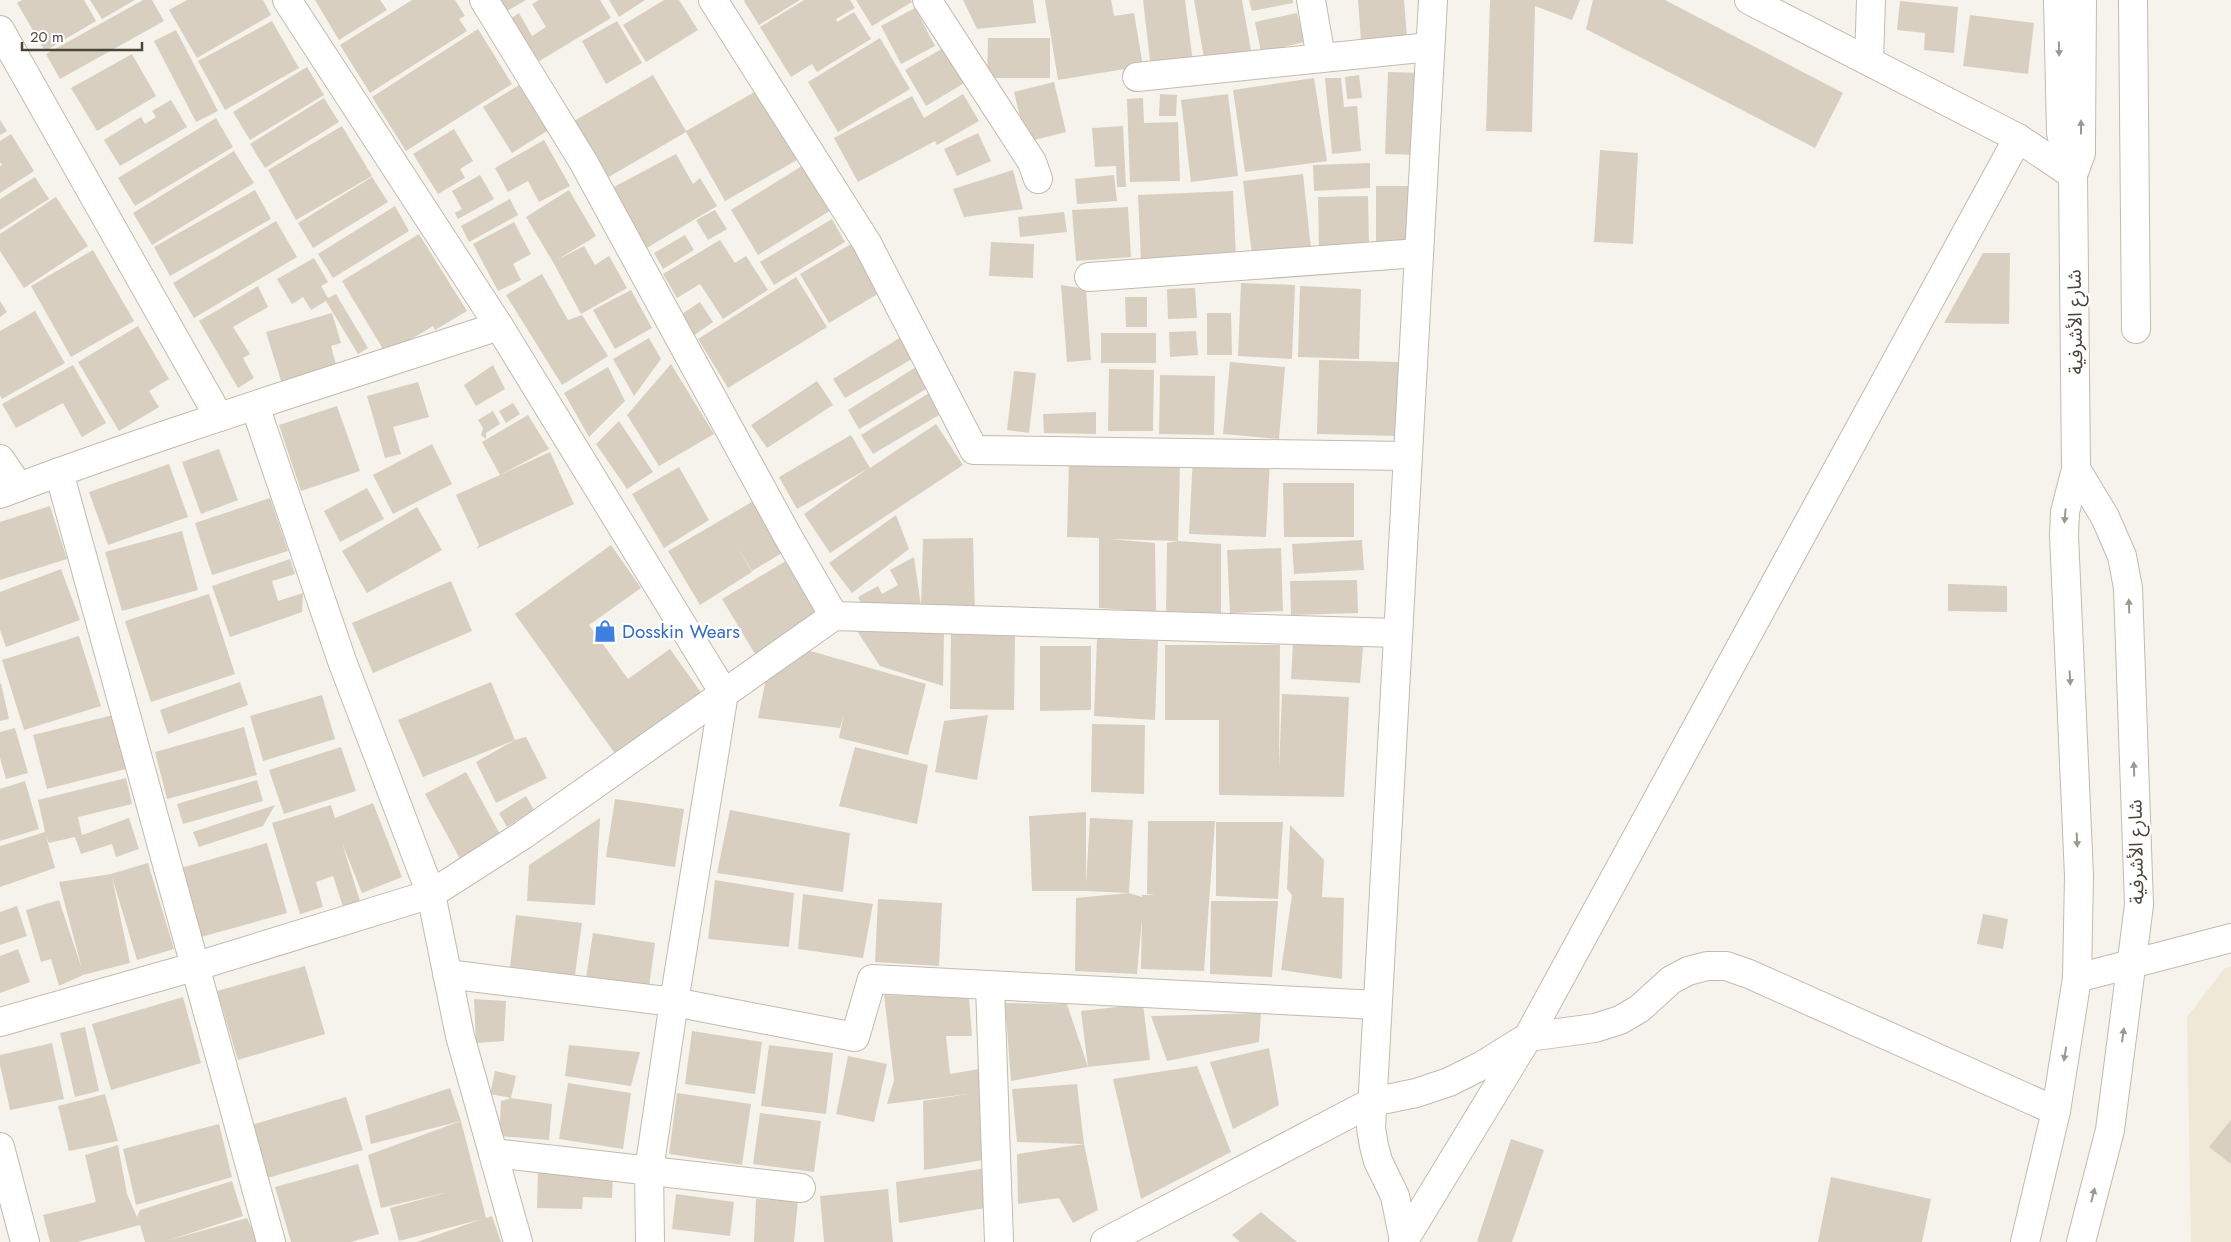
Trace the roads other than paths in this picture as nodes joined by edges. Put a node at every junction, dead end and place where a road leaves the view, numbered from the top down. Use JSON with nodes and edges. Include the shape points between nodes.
{"nodes":[{"id":1,"x":287,"y":0,"type":"edge"},
{"id":2,"x":484,"y":0,"type":"edge"},
{"id":3,"x":713,"y":0,"type":"edge"},
{"id":4,"x":927,"y":0,"type":"edge"},
{"id":5,"x":1311,"y":0,"type":"edge"},
{"id":6,"x":1432,"y":0,"type":"edge"},
{"id":7,"x":1749,"y":0,"type":"edge"},
{"id":8,"x":1871,"y":0,"type":"edge"},
{"id":9,"x":2058,"y":0,"type":"edge"},
{"id":10,"x":2082,"y":0,"type":"edge"},
{"id":11,"x":2134,"y":0,"type":"edge"},
{"id":12,"x":0,"y":30,"type":"edge"},
{"id":13,"x":1430,"y":47,"type":"junction"},
{"id":14,"x":1321,"y":58,"type":"junction"},
{"id":15,"x":1869,"y":61,"type":"junction"},
{"id":16,"x":1137,"y":77,"type":"dead end"},
{"id":17,"x":2018,"y":138,"type":"junction"},
{"id":18,"x":2073,"y":175,"type":"junction"},
{"id":19,"x":1038,"y":179,"type":"dead end"},
{"id":20,"x":1419,"y":253,"type":"junction"},
{"id":21,"x":1089,"y":277,"type":"dead end"},
{"id":22,"x":498,"y":326,"type":"junction"},
{"id":23,"x":2136,"y":329,"type":"dead end"},
{"id":24,"x":255,"y":406,"type":"junction"},
{"id":25,"x":219,"y":417,"type":"junction"},
{"id":26,"x":1407,"y":456,"type":"junction"},
{"id":27,"x":0,"y":459,"type":"edge"},
{"id":28,"x":2076,"y":469,"type":"junction"},
{"id":29,"x":59,"y":472,"type":"junction"},
{"id":30,"x":9,"y":491,"type":"edge"},
{"id":31,"x":834,"y":616,"type":"junction"},
{"id":32,"x":1398,"y":633,"type":"junction"},
{"id":33,"x":724,"y":693,"type":"junction"},
{"id":34,"x":431,"y":894,"type":"junction"},
{"id":35,"x":2231,"y":938,"type":"edge"},
{"id":36,"x":2132,"y":963,"type":"junction"},
{"id":37,"x":197,"y":966,"type":"junction"},
{"id":38,"x":448,"y":974,"type":"junction"},
{"id":39,"x":2077,"y":978,"type":"junction"},
{"id":40,"x":990,"y":986,"type":"junction"},
{"id":41,"x":674,"y":1002,"type":"junction"},
{"id":42,"x":1377,"y":1005,"type":"junction"},
{"id":43,"x":0,"y":1022,"type":"edge"},
{"id":44,"x":1528,"y":1037,"type":"junction"},
{"id":45,"x":1372,"y":1102,"type":"junction"},
{"id":46,"x":2056,"y":1111,"type":"junction"},
{"id":47,"x":0,"y":1147,"type":"edge"},
{"id":48,"x":493,"y":1153,"type":"junction"},
{"id":49,"x":649,"y":1170,"type":"junction"},
{"id":50,"x":801,"y":1188,"type":"dead end"},
{"id":51,"x":25,"y":1242,"type":"edge"},
{"id":52,"x":271,"y":1242,"type":"edge"},
{"id":53,"x":518,"y":1242,"type":"edge"},
{"id":54,"x":650,"y":1242,"type":"edge"},
{"id":55,"x":999,"y":1242,"type":"edge"},
{"id":56,"x":1105,"y":1242,"type":"edge"},
{"id":57,"x":1404,"y":1242,"type":"edge"},
{"id":58,"x":2026,"y":1242,"type":"edge"},
{"id":59,"x":2082,"y":1242,"type":"edge"}],
"edges":[{"from":1,"to":22,"type":"street"},
{"from":2,"to":31,"type":"street","via":[[584,163]]},
{"from":3,"to":26,"type":"street","via":[[867,243],[974,450]]},
{"from":4,"to":19,"type":"street","via":[[1032,162]]},
{"from":5,"to":14,"type":"street"},
{"from":6,"to":13,"type":"street"},
{"from":7,"to":15,"type":"street"},
{"from":8,"to":15,"type":"street"},
{"from":9,"to":18,"type":"street","name":"شارع الأشرفية","one_way":true,"via":[[2061,134]]},
{"from":18,"to":10,"type":"street","name":"شارع الأشرفية","one_way":true,"via":[[2082,141]]},
{"from":11,"to":23,"type":"street"},
{"from":12,"to":25,"type":"street"},
{"from":13,"to":14,"type":"street"},
{"from":13,"to":20,"type":"street"},
{"from":14,"to":16,"type":"street"},
{"from":15,"to":17,"type":"street"},
{"from":17,"to":18,"type":"street"},
{"from":17,"to":44,"type":"street"},
{"from":18,"to":28,"type":"street","name":"شارع الأشرفية"},
{"from":20,"to":21,"type":"street"},
{"from":20,"to":26,"type":"street"},
{"from":22,"to":24,"type":"street"},
{"from":22,"to":33,"type":"street"},
{"from":24,"to":25,"type":"street"},
{"from":24,"to":34,"type":"street","via":[[342,661]]},
{"from":25,"to":29,"type":"street"},
{"from":26,"to":32,"type":"street"},
{"from":27,"to":30,"type":"street"},
{"from":36,"to":28,"type":"street","name":"شارع الأشرفية","one_way":true,"via":[[2139,905],[2128,588],[2122,556],[2105,517]]},
{"from":28,"to":39,"type":"street","name":"شارع الأشرفية","one_way":true,"via":[[2065,512],[2064,535],[2079,876]]},
{"from":29,"to":30,"type":"street"},
{"from":29,"to":37,"type":"street"},
{"from":31,"to":32,"type":"street"},
{"from":31,"to":33,"type":"street"},
{"from":32,"to":42,"type":"street"},
{"from":33,"to":34,"type":"street","via":[[523,835]]},
{"from":33,"to":41,"type":"street"},
{"from":34,"to":37,"type":"street"},
{"from":34,"to":38,"type":"street"},
{"from":35,"to":36,"type":"street"},
{"from":36,"to":39,"type":"street"},
{"from":59,"to":36,"type":"street","name":"شارع الأشرفية","one_way":true,"via":[[2110,1130]]},
{"from":37,"to":43,"type":"street"},
{"from":37,"to":52,"type":"street"},
{"from":38,"to":41,"type":"street"},
{"from":38,"to":48,"type":"street","via":[[460,1036]]},
{"from":39,"to":46,"type":"street","name":"شارع الأشرفية","one_way":true},
{"from":40,"to":41,"type":"street","via":[[872,979],[855,1037]]},
{"from":40,"to":42,"type":"street"},
{"from":40,"to":55,"type":"street"},
{"from":41,"to":49,"type":"street"},
{"from":42,"to":45,"type":"street"},
{"from":44,"to":45,"type":"street","via":[[1449,1082]]},
{"from":44,"to":46,"type":"street","via":[[1595,1028],[1620,1020],[1688,971],[1726,966]]},
{"from":44,"to":57,"type":"street"},
{"from":45,"to":56,"type":"street"},
{"from":45,"to":57,"type":"street","via":[[1374,1146],[1395,1196]]},
{"from":46,"to":58,"type":"street","name":"شارع الأشرفية"},
{"from":47,"to":51,"type":"street"},
{"from":48,"to":49,"type":"street"},
{"from":48,"to":53,"type":"street"},
{"from":49,"to":50,"type":"street"},
{"from":49,"to":54,"type":"street"}]}
